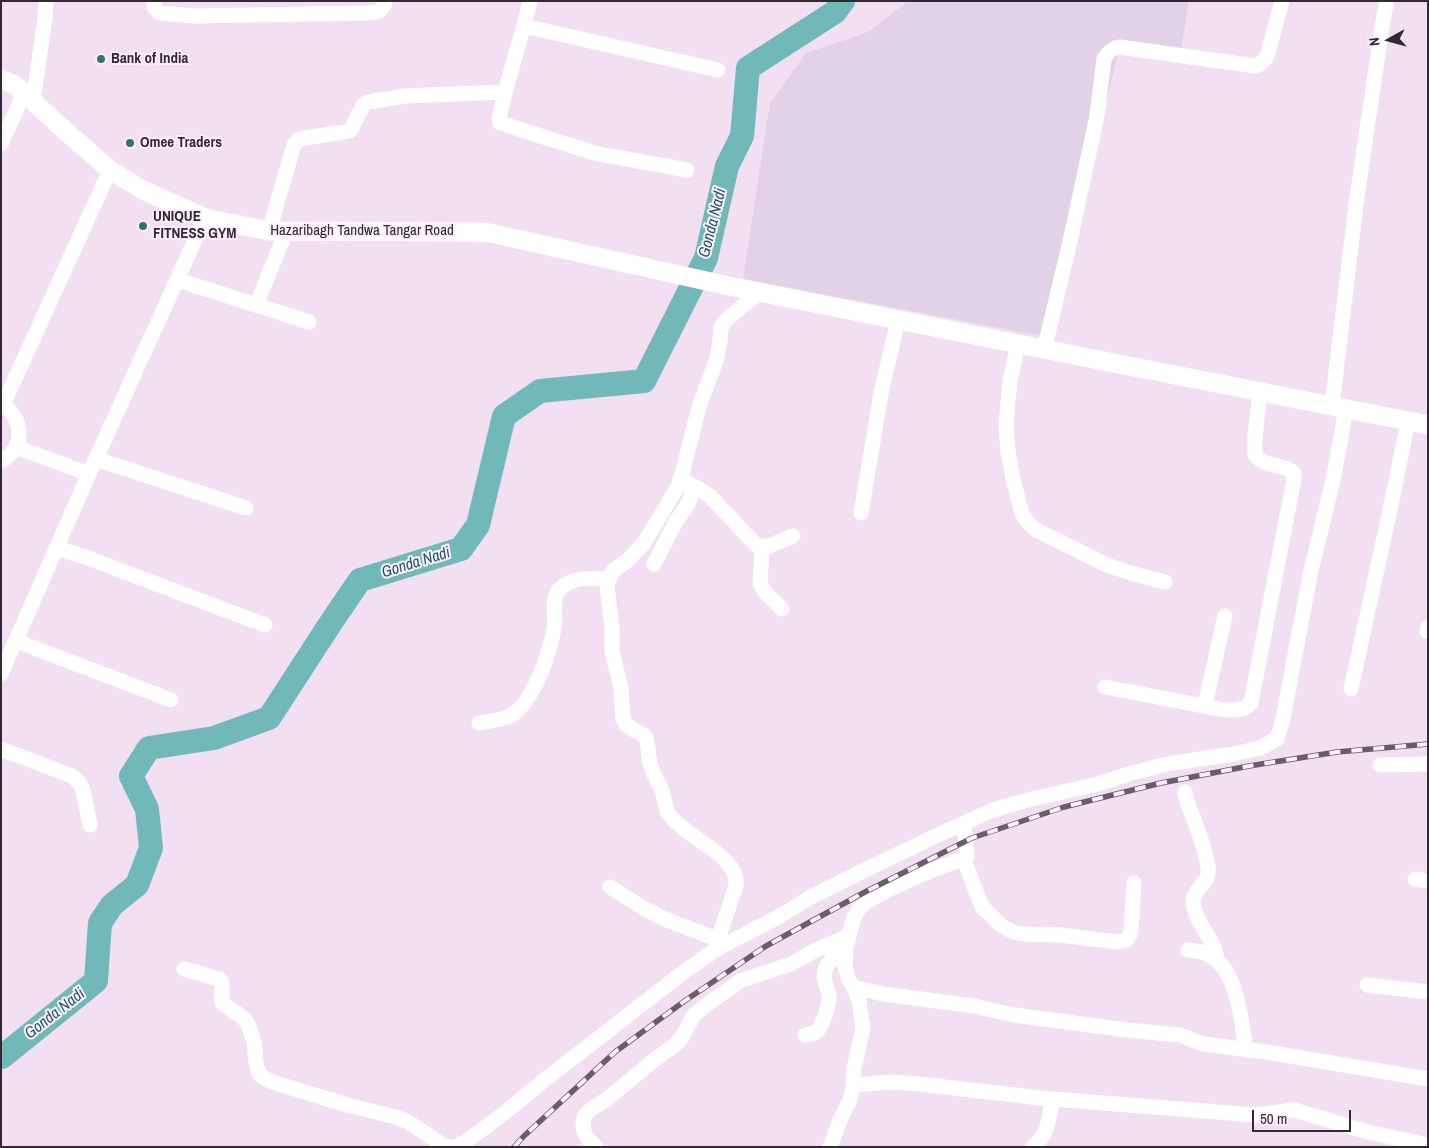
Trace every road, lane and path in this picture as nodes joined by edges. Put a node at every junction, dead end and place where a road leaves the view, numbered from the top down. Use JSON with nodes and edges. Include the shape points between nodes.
{"nodes":[{"id":1,"x":46,"y":1,"type":"edge"},
{"id":2,"x":154,"y":1,"type":"edge"},
{"id":3,"x":385,"y":1,"type":"edge"},
{"id":4,"x":530,"y":1,"type":"edge"},
{"id":5,"x":1282,"y":1,"type":"edge"},
{"id":6,"x":1387,"y":1,"type":"edge"},
{"id":7,"x":524,"y":26,"type":"junction"},
{"id":8,"x":718,"y":70,"type":"dead end"},
{"id":9,"x":1,"y":79,"type":"edge"},
{"id":10,"x":505,"y":92,"type":"junction"},
{"id":11,"x":28,"y":98,"type":"junction"},
{"id":12,"x":1,"y":144,"type":"edge"},
{"id":13,"x":110,"y":170,"type":"junction"},
{"id":14,"x":687,"y":170,"type":"dead end"},
{"id":15,"x":205,"y":218,"type":"junction"},
{"id":16,"x":278,"y":232,"type":"junction"},
{"id":17,"x":178,"y":280,"type":"junction"},
{"id":18,"x":760,"y":292,"type":"junction"},
{"id":19,"x":256,"y":305,"type":"junction"},
{"id":20,"x":898,"y":320,"type":"junction"},
{"id":21,"x":309,"y":322,"type":"dead end"},
{"id":22,"x":1018,"y":344,"type":"junction"},
{"id":23,"x":1044,"y":350,"type":"junction"},
{"id":24,"x":1260,"y":392,"type":"junction"},
{"id":25,"x":2,"y":404,"type":"edge"},
{"id":26,"x":1339,"y":408,"type":"junction"},
{"id":27,"x":1408,"y":421,"type":"junction"},
{"id":28,"x":1428,"y":425,"type":"edge"},
{"id":29,"x":16,"y":447,"type":"junction"},
{"id":30,"x":96,"y":459,"type":"junction"},
{"id":31,"x":1,"y":461,"type":"edge"},
{"id":32,"x":89,"y":474,"type":"junction"},
{"id":33,"x":685,"y":482,"type":"junction"},
{"id":34,"x":246,"y":508,"type":"dead end"},
{"id":35,"x":861,"y":514,"type":"dead end"},
{"id":36,"x":793,"y":536,"type":"dead end"},
{"id":37,"x":762,"y":547,"type":"junction"},
{"id":38,"x":57,"y":548,"type":"junction"},
{"id":39,"x":654,"y":564,"type":"dead end"},
{"id":40,"x":609,"y":579,"type":"junction"},
{"id":41,"x":1165,"y":582,"type":"dead end"},
{"id":42,"x":782,"y":609,"type":"dead end"},
{"id":43,"x":1225,"y":616,"type":"dead end"},
{"id":44,"x":265,"y":625,"type":"dead end"},
{"id":45,"x":16,"y":642,"type":"junction"},
{"id":46,"x":1,"y":674,"type":"edge"},
{"id":47,"x":1105,"y":687,"type":"dead end"},
{"id":48,"x":1351,"y":689,"type":"dead end"},
{"id":49,"x":171,"y":700,"type":"dead end"},
{"id":50,"x":1205,"y":705,"type":"junction"},
{"id":51,"x":479,"y":723,"type":"dead end"},
{"id":52,"x":1,"y":749,"type":"edge"},
{"id":53,"x":1428,"y":764,"type":"edge"},
{"id":54,"x":1380,"y":765,"type":"dead end"},
{"id":55,"x":1185,"y":792,"type":"dead end"},
{"id":56,"x":964,"y":823,"type":"junction"},
{"id":57,"x":90,"y":825,"type":"dead end"},
{"id":58,"x":964,"y":860,"type":"junction"},
{"id":59,"x":1134,"y":883,"type":"dead end"},
{"id":60,"x":610,"y":887,"type":"dead end"},
{"id":61,"x":847,"y":942,"type":"junction"},
{"id":62,"x":716,"y":945,"type":"junction"},
{"id":63,"x":1188,"y":950,"type":"dead end"},
{"id":64,"x":1218,"y":962,"type":"junction"},
{"id":65,"x":184,"y":969,"type":"dead end"},
{"id":66,"x":1367,"y":985,"type":"dead end"},
{"id":67,"x":853,"y":987,"type":"junction"},
{"id":68,"x":1428,"y":992,"type":"edge"},
{"id":69,"x":805,"y":1035,"type":"dead end"},
{"id":70,"x":1246,"y":1050,"type":"junction"},
{"id":71,"x":1428,"y":1079,"type":"edge"},
{"id":72,"x":853,"y":1085,"type":"junction"},
{"id":73,"x":1052,"y":1099,"type":"junction"},
{"id":74,"x":1396,"y":1143,"type":"edge"},
{"id":75,"x":1428,"y":1145,"type":"edge"},
{"id":76,"x":449,"y":1147,"type":"edge"},
{"id":77,"x":456,"y":1147,"type":"edge"},
{"id":78,"x":596,"y":1147,"type":"edge"},
{"id":79,"x":830,"y":1147,"type":"edge"},
{"id":80,"x":1033,"y":1147,"type":"edge"}],
"edges":[{"from":1,"to":11,"type":"street"},
{"from":2,"to":3,"type":"street","via":[[158,13],[195,16],[367,13],[378,12]]},
{"from":4,"to":7,"type":"street"},
{"from":5,"to":23,"type":"street","via":[[1267,57],[1255,66],[1120,47],[1108,53],[1104,59],[1097,116]]},
{"from":6,"to":26,"type":"street","via":[[1356,204]]},
{"from":7,"to":8,"type":"street"},
{"from":7,"to":10,"type":"street"},
{"from":9,"to":11,"type":"main road","name":"Hazaribagh Tandwa Tangar Road","via":[[15,85]]},
{"from":10,"to":14,"type":"street","via":[[499,119],[505,126],[594,153]]},
{"from":10,"to":16,"type":"street","via":[[406,96],[368,102],[350,130],[298,140],[290,158]]},
{"from":11,"to":12,"type":"street"},
{"from":11,"to":13,"type":"main road","name":"Hazaribagh Tandwa Tangar Road"},
{"from":13,"to":15,"type":"main road","name":"Hazaribagh Tandwa Tangar Road","via":[[143,190]]},
{"from":13,"to":25,"type":"street"},
{"from":15,"to":16,"type":"main road","name":"Hazaribagh Tandwa Tangar Road"},
{"from":15,"to":17,"type":"street"},
{"from":16,"to":18,"type":"main road","name":"Hazaribagh Tandwa Tangar Road","via":[[490,233]]},
{"from":16,"to":19,"type":"street"},
{"from":17,"to":19,"type":"street"},
{"from":17,"to":30,"type":"street"},
{"from":18,"to":20,"type":"main road","name":"Hazaribagh Tandwa Tangar Road"},
{"from":18,"to":33,"type":"street","via":[[728,318],[721,328],[716,358],[699,407]]},
{"from":19,"to":21,"type":"street"},
{"from":20,"to":22,"type":"main road","name":"Hazaribagh Tandwa Tangar Road"},
{"from":20,"to":35,"type":"street","via":[[881,393]]},
{"from":22,"to":23,"type":"main road","name":"Hazaribagh Tandwa Tangar Road"},
{"from":22,"to":41,"type":"street","via":[[1006,423],[1013,479],[1025,519],[1036,530],[1107,565]]},
{"from":23,"to":24,"type":"main road","name":"Hazaribagh Tandwa Tangar Road"},
{"from":24,"to":26,"type":"main road","name":"Hazaribagh Tandwa Tangar Road"},
{"from":24,"to":50,"type":"street","via":[[1255,455],[1263,463],[1294,474],[1292,492],[1251,703],[1247,708],[1238,710]]},
{"from":25,"to":29,"type":"street","via":[[16,418],[19,428]]},
{"from":26,"to":27,"type":"main road","name":"Hazaribagh Tandwa Tangar Road"},
{"from":26,"to":56,"type":"street","via":[[1334,476],[1277,739],[1260,748],[1167,764],[1028,800]]},
{"from":27,"to":28,"type":"main road","name":"Hazaribagh Tandwa Tangar Road"},
{"from":27,"to":48,"type":"street"},
{"from":29,"to":31,"type":"street"},
{"from":29,"to":32,"type":"street"},
{"from":30,"to":32,"type":"street"},
{"from":30,"to":34,"type":"street"},
{"from":32,"to":38,"type":"street"},
{"from":33,"to":37,"type":"street","via":[[710,496],[748,538]]},
{"from":33,"to":39,"type":"street","via":[[692,493],[689,502]]},
{"from":33,"to":40,"type":"street","via":[[677,488],[644,543],[628,562],[610,574]]},
{"from":36,"to":37,"type":"street"},
{"from":37,"to":42,"type":"street","via":[[760,584]]},
{"from":38,"to":44,"type":"street"},
{"from":38,"to":45,"type":"street"},
{"from":40,"to":51,"type":"street","via":[[576,580],[556,593],[555,627],[539,678],[529,697],[514,714]]},
{"from":40,"to":62,"type":"street","via":[[612,651],[621,688],[624,723],[645,736],[650,765],[668,813],[734,871],[736,886]]},
{"from":43,"to":50,"type":"street"},
{"from":45,"to":46,"type":"street"},
{"from":45,"to":49,"type":"street"},
{"from":47,"to":50,"type":"street"},
{"from":52,"to":57,"type":"street","via":[[72,776],[83,790]]},
{"from":53,"to":54,"type":"street"},
{"from":55,"to":64,"type":"street","via":[[1208,866],[1208,876],[1193,900]]},
{"from":56,"to":58,"type":"street","via":[[967,857]]},
{"from":56,"to":62,"type":"street"},
{"from":58,"to":59,"type":"street","via":[[982,907],[1002,926],[1023,934],[1060,934],[1125,941],[1131,931]]},
{"from":58,"to":61,"type":"street","via":[[922,874],[868,901],[854,918]]},
{"from":60,"to":62,"type":"street"},
{"from":61,"to":67,"type":"street","via":[[846,974]]},
{"from":61,"to":69,"type":"street","via":[[825,969],[824,980],[830,999],[818,1030]]},
{"from":61,"to":78,"type":"street","via":[[816,950],[791,964],[740,982],[705,1006],[694,1015],[676,1044],[584,1117],[584,1132]]},
{"from":62,"to":77,"type":"street","via":[[502,1115]]},
{"from":63,"to":64,"type":"street","via":[[1209,955]]},
{"from":64,"to":70,"type":"street","via":[[1230,977],[1237,999]]},
{"from":65,"to":76,"type":"street","via":[[222,982],[222,1002],[244,1018],[248,1025],[262,1077],[347,1105],[396,1117]]},
{"from":66,"to":68,"type":"street"},
{"from":67,"to":70,"type":"street","via":[[1014,1015],[1180,1034],[1203,1044]]},
{"from":67,"to":72,"type":"street","via":[[859,1001],[862,1028]]},
{"from":70,"to":71,"type":"street"},
{"from":72,"to":73,"type":"street","via":[[892,1082]]},
{"from":72,"to":79,"type":"street"},
{"from":73,"to":74,"type":"street","via":[[1256,1115],[1294,1110]]},
{"from":73,"to":80,"type":"street","via":[[1048,1127]]},
{"from":74,"to":75,"type":"street"}]}
